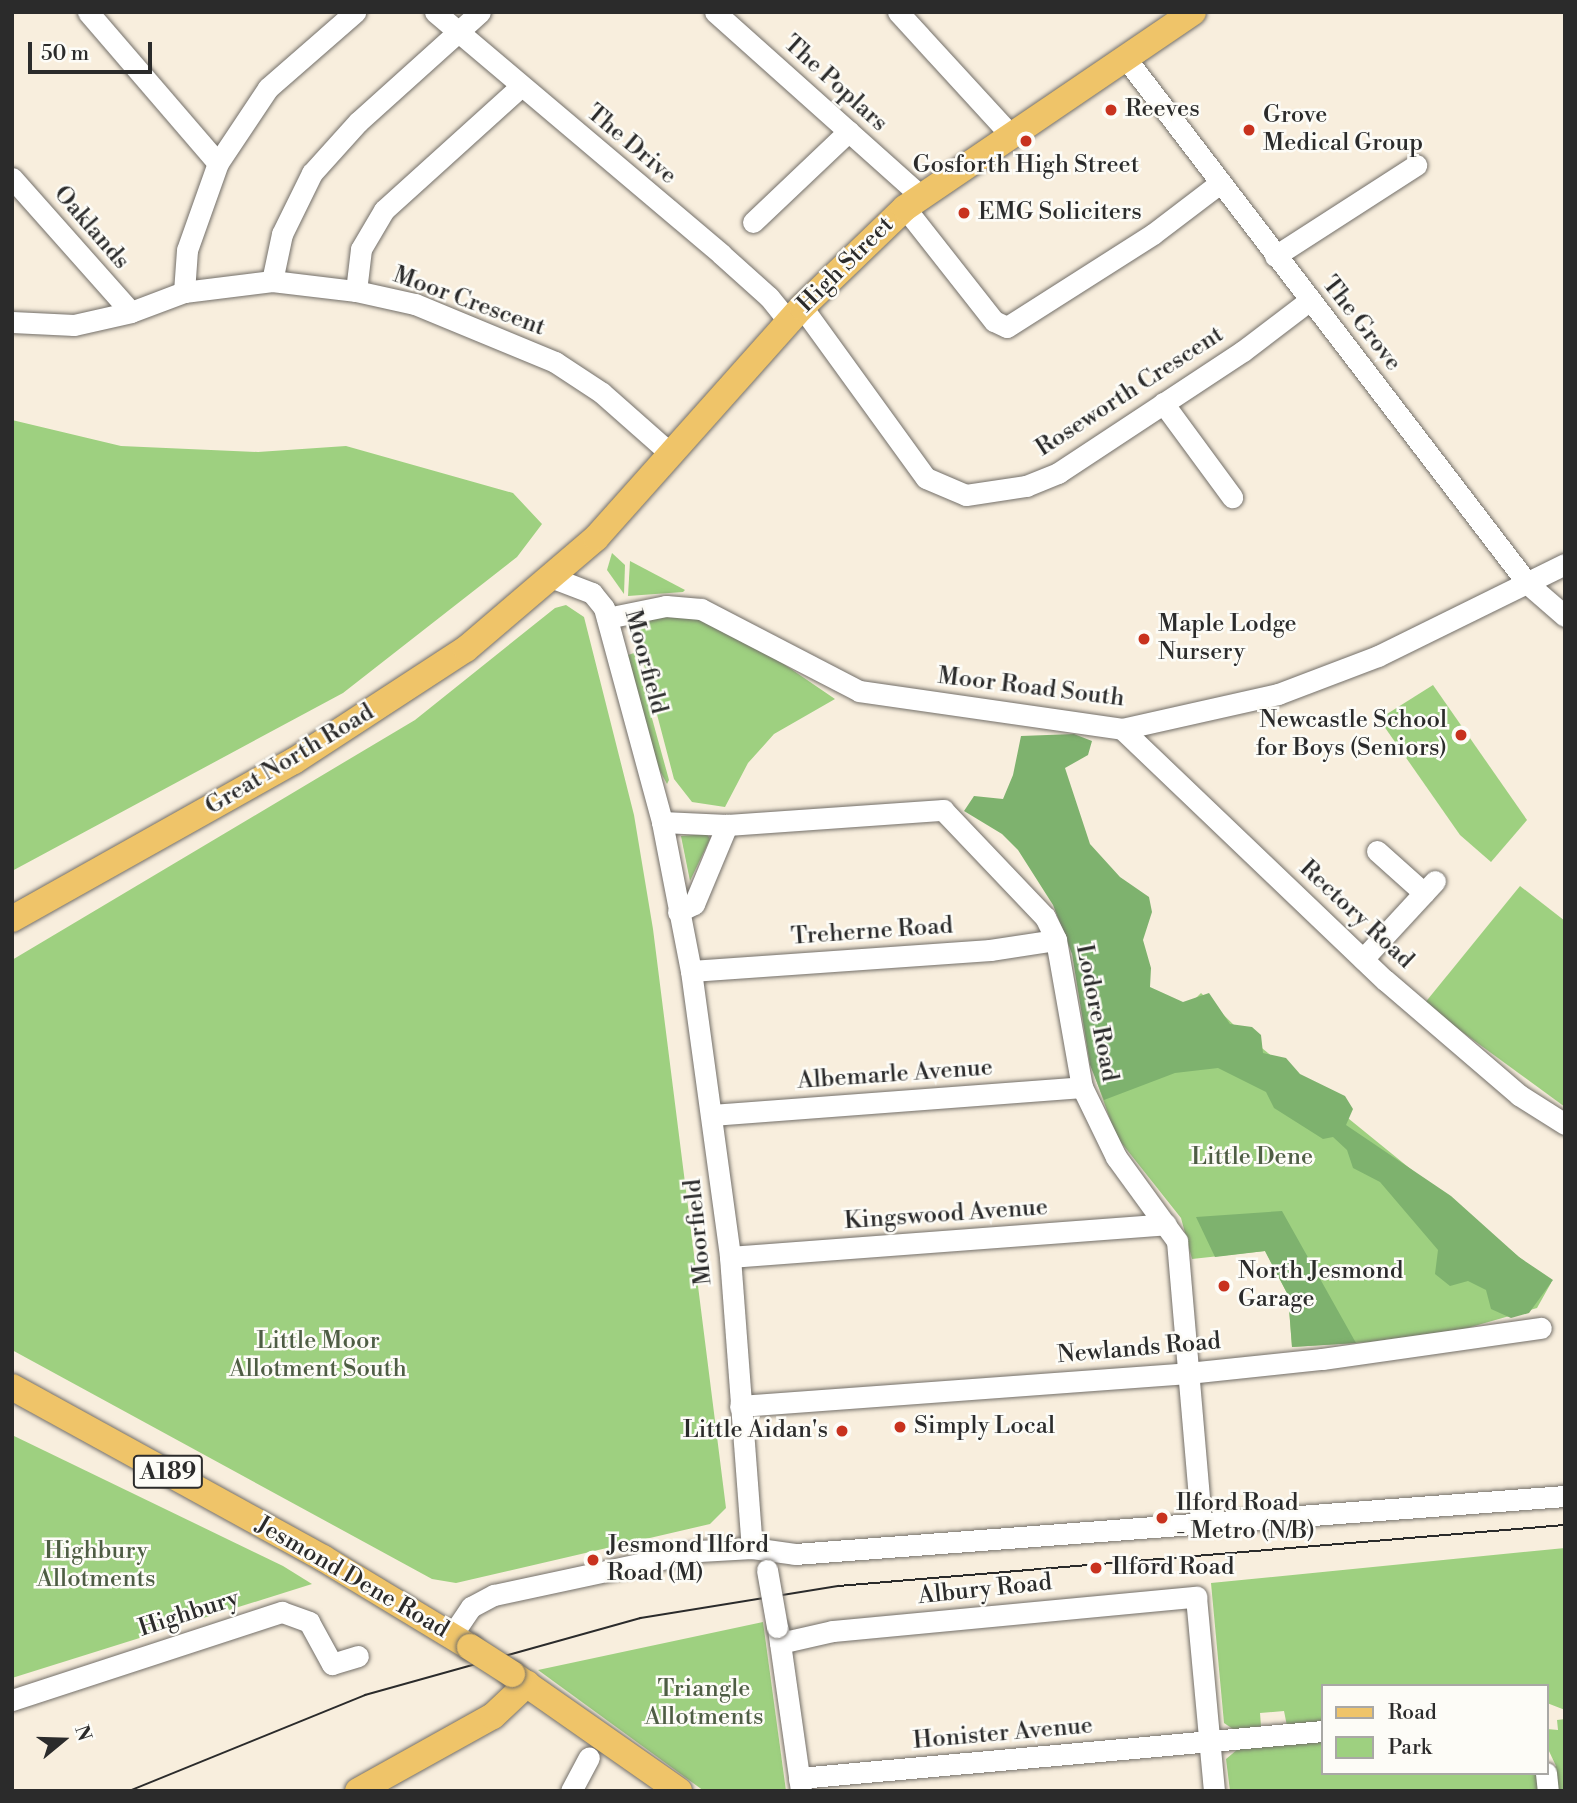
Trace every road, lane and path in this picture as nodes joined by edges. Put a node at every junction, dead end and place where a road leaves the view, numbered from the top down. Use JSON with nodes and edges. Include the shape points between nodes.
{"nodes":[{"id":1,"x":88,"y":12,"type":"edge"},
{"id":2,"x":355,"y":12,"type":"edge"},
{"id":3,"x":435,"y":12,"type":"edge"},
{"id":4,"x":480,"y":12,"type":"edge"},
{"id":5,"x":715,"y":12,"type":"edge"},
{"id":6,"x":898,"y":12,"type":"edge"},
{"id":7,"x":1193,"y":12,"type":"edge"},
{"id":8,"x":456,"y":34,"type":"junction"},
{"id":9,"x":1124,"y":56,"type":"junction"},
{"id":10,"x":520,"y":87,"type":"junction"},
{"id":11,"x":849,"y":131,"type":"junction"},
{"id":12,"x":1010,"y":133,"type":"junction"},
{"id":13,"x":218,"y":163,"type":"junction"},
{"id":14,"x":1416,"y":165,"type":"dead end"},
{"id":15,"x":12,"y":178,"type":"edge"},
{"id":16,"x":1220,"y":183,"type":"junction"},
{"id":17,"x":913,"y":202,"type":"junction"},
{"id":18,"x":754,"y":222,"type":"dead end"},
{"id":19,"x":1275,"y":256,"type":"junction"},
{"id":20,"x":272,"y":281,"type":"junction"},
{"id":21,"x":356,"y":291,"type":"junction"},
{"id":22,"x":184,"y":292,"type":"junction"},
{"id":23,"x":1310,"y":300,"type":"junction"},
{"id":24,"x":131,"y":312,"type":"junction"},
{"id":25,"x":796,"y":314,"type":"junction"},
{"id":26,"x":12,"y":323,"type":"edge"},
{"id":27,"x":1163,"y":403,"type":"junction"},
{"id":28,"x":671,"y":454,"type":"junction"},
{"id":29,"x":1232,"y":497,"type":"dead end"},
{"id":30,"x":1565,"y":564,"type":"edge"},
{"id":31,"x":553,"y":578,"type":"junction"},
{"id":32,"x":1528,"y":583,"type":"junction"},
{"id":33,"x":1565,"y":616,"type":"edge"},
{"id":34,"x":607,"y":618,"type":"junction"},
{"id":35,"x":1122,"y":729,"type":"junction"},
{"id":36,"x":662,"y":822,"type":"junction"},
{"id":37,"x":727,"y":825,"type":"junction"},
{"id":38,"x":1377,"y":851,"type":"dead end"},
{"id":39,"x":678,"y":912,"type":"junction"},
{"id":40,"x":12,"y":919,"type":"edge"},
{"id":41,"x":1056,"y":940,"type":"junction"},
{"id":42,"x":1363,"y":959,"type":"junction"},
{"id":43,"x":691,"y":971,"type":"junction"},
{"id":44,"x":1082,"y":1087,"type":"junction"},
{"id":45,"x":712,"y":1115,"type":"junction"},
{"id":46,"x":1565,"y":1124,"type":"edge"},
{"id":47,"x":1166,"y":1224,"type":"junction"},
{"id":48,"x":730,"y":1257,"type":"junction"},
{"id":49,"x":1541,"y":1328,"type":"dead end"},
{"id":50,"x":1188,"y":1373,"type":"junction"},
{"id":51,"x":12,"y":1387,"type":"edge"},
{"id":52,"x":740,"y":1406,"type":"junction"},
{"id":53,"x":1565,"y":1496,"type":"edge"},
{"id":54,"x":1201,"y":1523,"type":"junction"},
{"id":55,"x":761,"y":1556,"type":"junction"},
{"id":56,"x":779,"y":1635,"type":"junction"},
{"id":57,"x":461,"y":1641,"type":"junction"},
{"id":58,"x":358,"y":1656,"type":"dead end"},
{"id":59,"x":519,"y":1679,"type":"junction"},
{"id":60,"x":12,"y":1700,"type":"edge"},
{"id":61,"x":1322,"y":1731,"type":"edge"},
{"id":62,"x":1210,"y":1741,"type":"junction"},
{"id":63,"x":589,"y":1757,"type":"dead end"},
{"id":64,"x":800,"y":1784,"type":"edge"},
{"id":65,"x":358,"y":1791,"type":"edge"},
{"id":66,"x":571,"y":1791,"type":"edge"},
{"id":67,"x":679,"y":1791,"type":"edge"},
{"id":68,"x":1214,"y":1791,"type":"edge"}],
"edges":[{"from":1,"to":13,"type":"street"},
{"from":2,"to":13,"type":"street","via":[[268,88]]},
{"from":3,"to":8,"type":"street","name":"The Drive"},
{"from":4,"to":8,"type":"street"},
{"from":5,"to":11,"type":"street","name":"The Poplars"},
{"from":6,"to":12,"type":"street"},
{"from":7,"to":9,"type":"main road","name":"High Street"},
{"from":8,"to":10,"type":"street","name":"The Drive"},
{"from":8,"to":20,"type":"street","via":[[358,122],[312,173],[282,234]]},
{"from":9,"to":12,"type":"main road","name":"High Street"},
{"from":9,"to":16,"type":"street","name":"The Grove"},
{"from":10,"to":21,"type":"street","via":[[384,210],[361,249]]},
{"from":10,"to":25,"type":"street","name":"The Drive","via":[[769,297]]},
{"from":11,"to":17,"type":"street","name":"The Poplars"},
{"from":11,"to":18,"type":"street"},
{"from":12,"to":17,"type":"main road","name":"High Street"},
{"from":13,"to":22,"type":"street","via":[[187,250]]},
{"from":14,"to":19,"type":"street"},
{"from":15,"to":24,"type":"street","name":"Oaklands"},
{"from":16,"to":17,"type":"street","name":"The Poplars","via":[[1153,234],[1007,327],[994,321]]},
{"from":16,"to":19,"type":"street","name":"The Grove"},
{"from":17,"to":25,"type":"main road","name":"High Street"},
{"from":19,"to":23,"type":"street","name":"The Grove"},
{"from":20,"to":21,"type":"street","name":"Moor Crescent"},
{"from":20,"to":22,"type":"street","name":"Moor Crescent"},
{"from":21,"to":28,"type":"street","name":"Moor Crescent","via":[[415,304],[555,362],[602,393]]},
{"from":22,"to":24,"type":"street","name":"Moor Crescent"},
{"from":23,"to":27,"type":"street","name":"Roseworth Crescent"},
{"from":23,"to":32,"type":"street","name":"The Grove"},
{"from":24,"to":26,"type":"street","name":"Moor Crescent","via":[[74,325]]},
{"from":25,"to":27,"type":"street","name":"Roseworth Crescent","via":[[926,478],[966,495],[1026,486],[1058,473]]},
{"from":25,"to":28,"type":"main road","name":"High Street"},
{"from":27,"to":29,"type":"street"},
{"from":28,"to":31,"type":"main road","name":"High Street"},
{"from":30,"to":32,"type":"street","name":"Moor Road South"},
{"from":31,"to":34,"type":"street","name":"Moorfield","via":[[592,593]]},
{"from":31,"to":40,"type":"main road","name":"Great North Road","via":[[437,669],[295,761]]},
{"from":32,"to":33,"type":"street","name":"The Grove"},
{"from":32,"to":35,"type":"street","name":"Moor Road South","via":[[1378,656],[1278,694]]},
{"from":34,"to":35,"type":"street","name":"Moor Road South","via":[[666,606],[701,609],[859,691]]},
{"from":34,"to":36,"type":"street","name":"Moorfield"},
{"from":35,"to":42,"type":"street","name":"Rectory Road"},
{"from":36,"to":37,"type":"street","name":"Lodore Road"},
{"from":36,"to":39,"type":"street","name":"Moorfield"},
{"from":37,"to":39,"type":"street","via":[[694,904]]},
{"from":37,"to":41,"type":"street","name":"Lodore Road","via":[[943,810],[1045,917]]},
{"from":38,"to":42,"type":"street","via":[[1429,887]]},
{"from":39,"to":43,"type":"street","name":"Moorfield"},
{"from":41,"to":43,"type":"street","name":"Treherne Road","via":[[990,950]]},
{"from":41,"to":44,"type":"street","name":"Lodore Road"},
{"from":42,"to":46,"type":"street","name":"Rectory Road","via":[[1519,1096]]},
{"from":43,"to":45,"type":"street","name":"Moorfield"},
{"from":44,"to":45,"type":"street","name":"Albemarle Avenue"},
{"from":44,"to":47,"type":"street","name":"Lodore Road","via":[[1116,1157]]},
{"from":45,"to":48,"type":"street","name":"Moorfield"},
{"from":47,"to":48,"type":"street","name":"Kingswood Avenue"},
{"from":47,"to":50,"type":"street","name":"Lodore Road","via":[[1177,1241]]},
{"from":48,"to":52,"type":"street","name":"Moorfield"},
{"from":49,"to":50,"type":"street","name":"Newlands Road"},
{"from":50,"to":52,"type":"street","name":"Newlands Road"},
{"from":50,"to":54,"type":"street","name":"Lodore Road"},
{"from":51,"to":57,"type":"main road","name":"Jesmond Dene Road","number":"A189","via":[[323,1558]]},
{"from":52,"to":55,"type":"street","name":"Moorfield"},
{"from":53,"to":54,"type":"street"},
{"from":54,"to":55,"type":"street"},
{"from":55,"to":56,"type":"street","name":"Moorfield","bridge":true},
{"from":55,"to":57,"type":"street","via":[[720,1548],[494,1595],[471,1608]]},
{"from":56,"to":62,"type":"street","name":"Albury Road","via":[[1196,1597]]},
{"from":56,"to":64,"type":"street","name":"Moorfield"},
{"from":57,"to":59,"type":"main road","name":"Jesmond Dene Road","number":"A189","bridge":true},
{"from":58,"to":60,"type":"street","name":"Highbury","via":[[332,1664],[309,1622],[282,1612]]},
{"from":59,"to":65,"type":"main road","via":[[493,1716]]},
{"from":59,"to":67,"type":"main road","name":"Jesmond Dene Road","number":"A189"},
{"from":61,"to":62,"type":"street","name":"Honister Avenue"},
{"from":62,"to":64,"type":"street","name":"Honister Avenue"},
{"from":62,"to":68,"type":"street"},
{"from":63,"to":66,"type":"street"}]}
